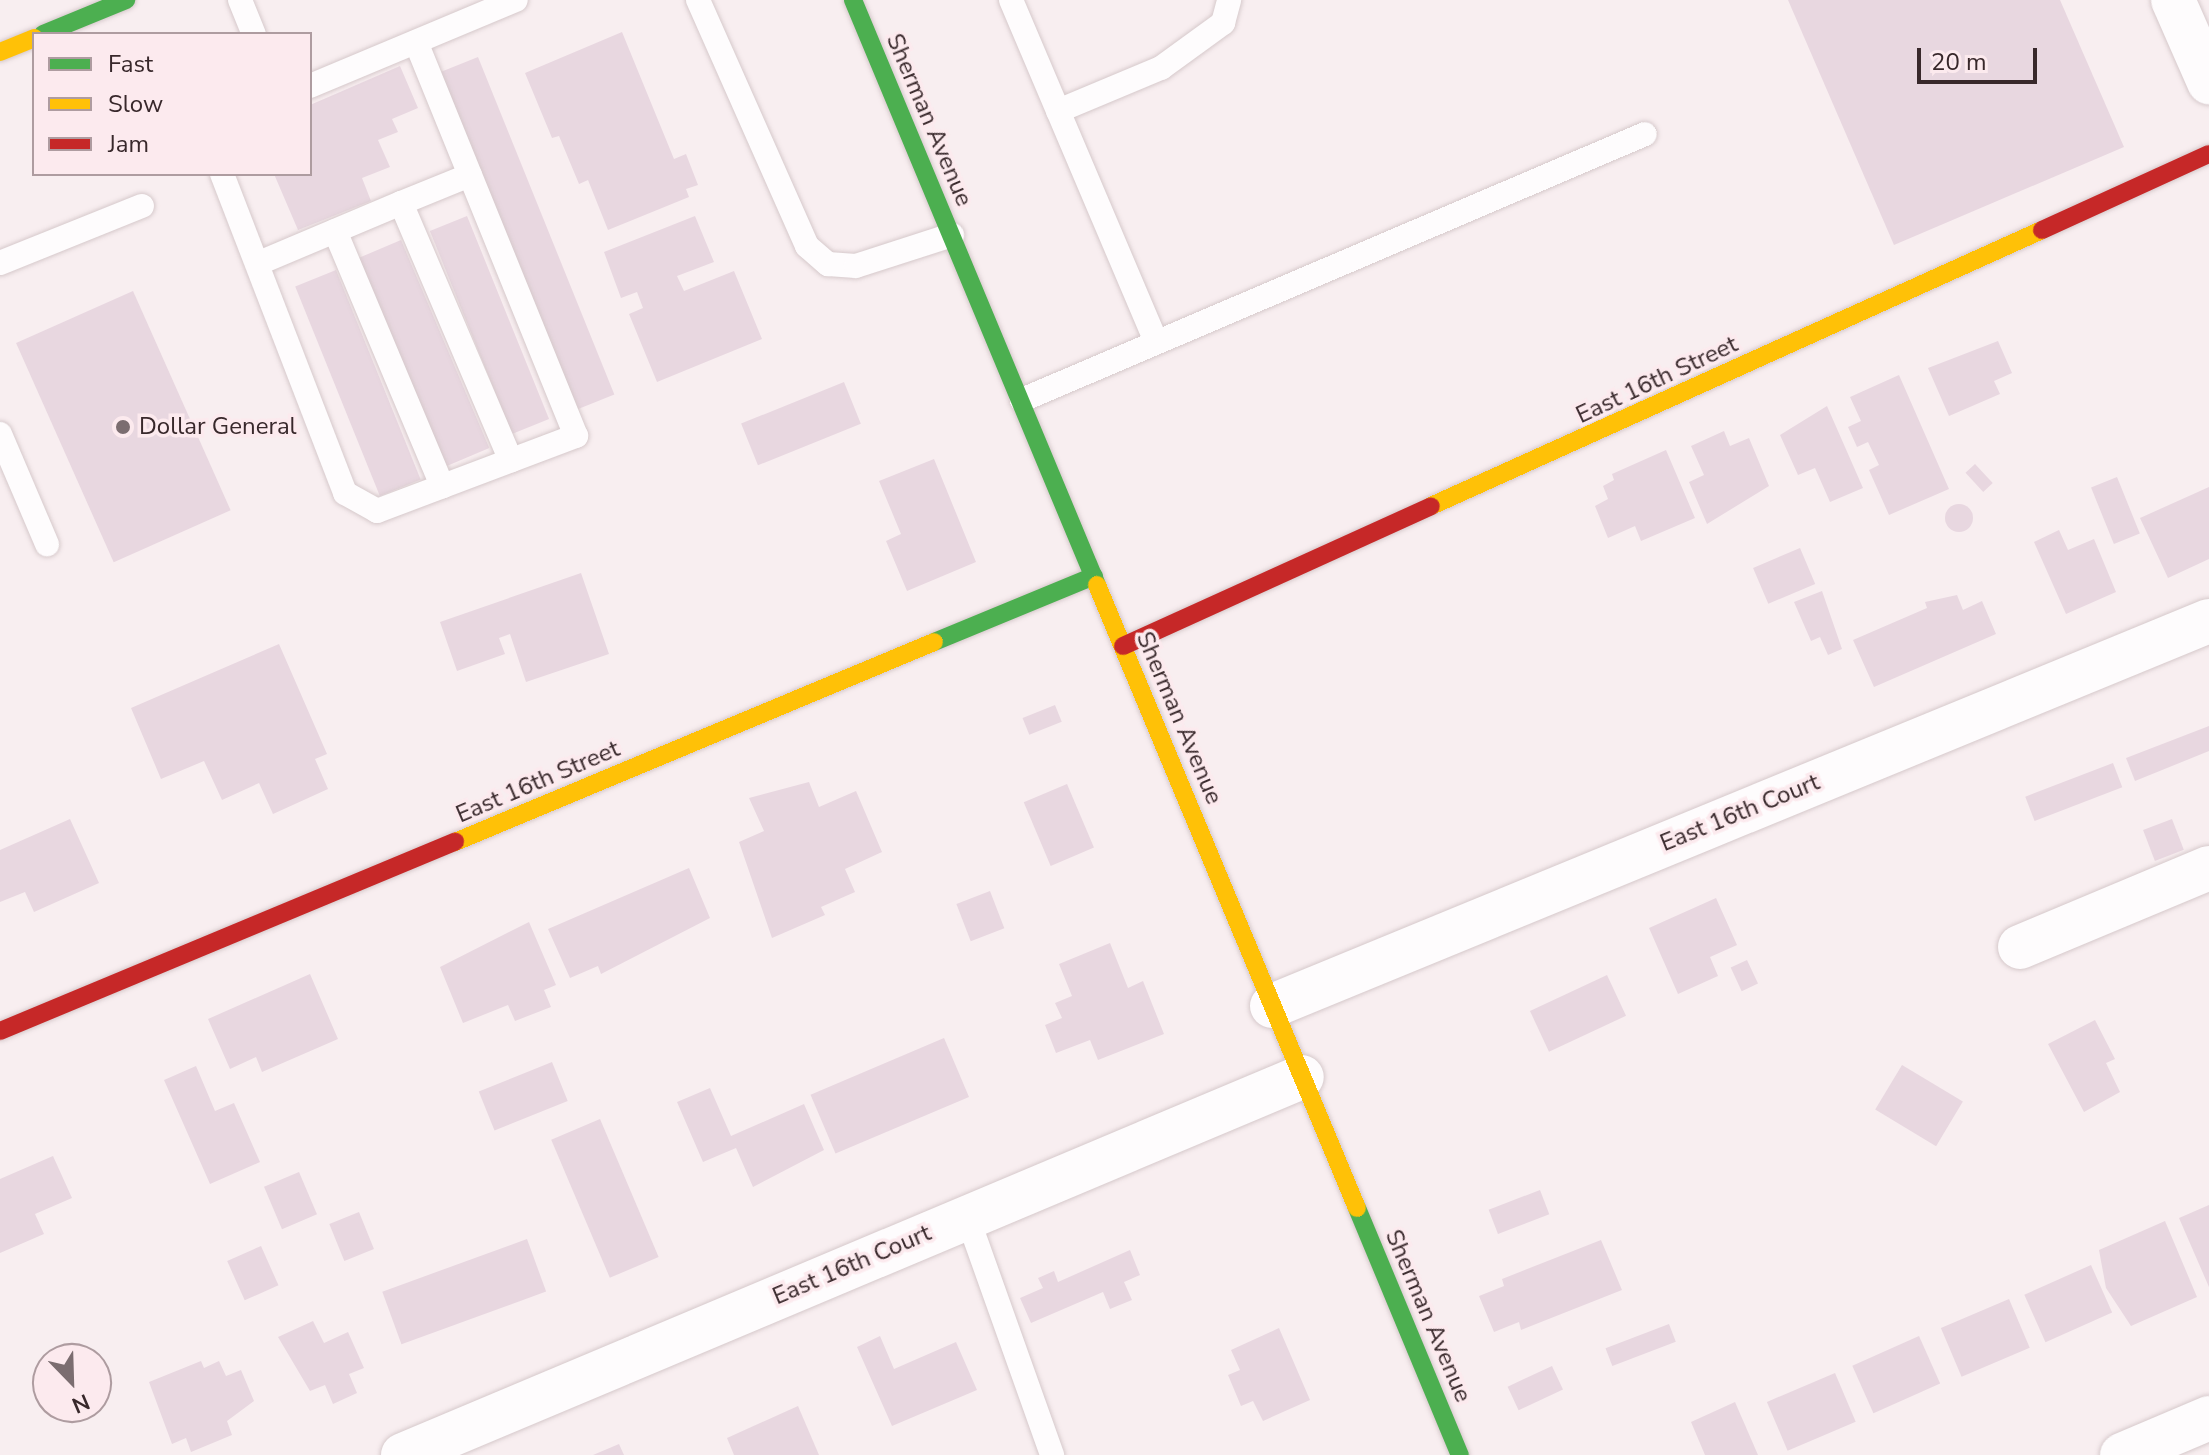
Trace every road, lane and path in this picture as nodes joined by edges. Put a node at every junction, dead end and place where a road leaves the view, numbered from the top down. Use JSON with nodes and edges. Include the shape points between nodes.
{"nodes":[{"id":1,"x":126,"y":0,"type":"edge"},
{"id":2,"x":240,"y":0,"type":"edge"},
{"id":3,"x":516,"y":0,"type":"edge"},
{"id":4,"x":698,"y":0,"type":"edge"},
{"id":5,"x":853,"y":0,"type":"edge"},
{"id":6,"x":1011,"y":0,"type":"edge"},
{"id":7,"x":1229,"y":0,"type":"edge"},
{"id":8,"x":2173,"y":0,"type":"edge"},
{"id":9,"x":490,"y":5,"type":"edge"},
{"id":10,"x":48,"y":32,"type":"edge"},
{"id":11,"x":253,"y":32,"type":"edge"},
{"id":12,"x":32,"y":39,"type":"edge"},
{"id":13,"x":416,"y":42,"type":"junction"},
{"id":14,"x":0,"y":52,"type":"edge"},
{"id":15,"x":2209,"y":82,"type":"edge"},
{"id":16,"x":312,"y":85,"type":"edge"},
{"id":17,"x":1058,"y":111,"type":"junction"},
{"id":18,"x":1645,"y":134,"type":"dead end"},
{"id":19,"x":2209,"y":154,"type":"edge"},
{"id":20,"x":470,"y":175,"type":"junction"},
{"id":21,"x":223,"y":176,"type":"edge"},
{"id":22,"x":401,"y":203,"type":"junction"},
{"id":23,"x":142,"y":206,"type":"dead end"},
{"id":24,"x":335,"y":231,"type":"junction"},
{"id":25,"x":952,"y":235,"type":"junction"},
{"id":26,"x":0,"y":263,"type":"edge"},
{"id":27,"x":259,"y":263,"type":"junction"},
{"id":28,"x":1156,"y":342,"type":"junction"},
{"id":29,"x":1022,"y":400,"type":"junction"},
{"id":30,"x":0,"y":434,"type":"edge"},
{"id":31,"x":511,"y":461,"type":"junction"},
{"id":32,"x":442,"y":486,"type":"junction"},
{"id":33,"x":47,"y":544,"type":"dead end"},
{"id":34,"x":1094,"y":576,"type":"junction"},
{"id":35,"x":2209,"y":621,"type":"edge"},
{"id":36,"x":1123,"y":646,"type":"junction"},
{"id":37,"x":2209,"y":868,"type":"edge"},
{"id":38,"x":2020,"y":947,"type":"dead end"},
{"id":39,"x":1272,"y":1006,"type":"junction"},
{"id":40,"x":0,"y":1031,"type":"edge"},
{"id":41,"x":1302,"y":1077,"type":"junction"},
{"id":42,"x":967,"y":1216,"type":"junction"},
{"id":43,"x":2209,"y":1418,"type":"edge"},
{"id":44,"x":421,"y":1451,"type":"edge"},
{"id":45,"x":1052,"y":1455,"type":"edge"},
{"id":46,"x":1460,"y":1455,"type":"edge"},
{"id":47,"x":2122,"y":1455,"type":"edge"}],
"edges":[{"from":1,"to":10,"type":"street"},
{"from":2,"to":11,"type":"lane"},
{"from":3,"to":9,"type":"lane"},
{"from":4,"to":25,"type":"lane","via":[[807,246],[828,264],[856,266]]},
{"from":5,"to":25,"type":"street","name":"Sherman Avenue"},
{"from":6,"to":17,"type":"lane"},
{"from":7,"to":17,"type":"lane","via":[[1223,23],[1161,68]]},
{"from":8,"to":15,"type":"street"},
{"from":9,"to":13,"type":"lane"},
{"from":12,"to":14,"type":"street"},
{"from":13,"to":16,"type":"lane"},
{"from":13,"to":20,"type":"lane"},
{"from":17,"to":28,"type":"lane"},
{"from":18,"to":28,"type":"lane"},
{"from":19,"to":36,"type":"street","name":"East 16th Street"},
{"from":20,"to":22,"type":"lane"},
{"from":20,"to":31,"type":"lane","via":[[576,436]]},
{"from":21,"to":27,"type":"lane"},
{"from":22,"to":24,"type":"lane"},
{"from":22,"to":31,"type":"lane"},
{"from":23,"to":26,"type":"lane"},
{"from":24,"to":27,"type":"lane"},
{"from":24,"to":32,"type":"lane"},
{"from":25,"to":29,"type":"street","name":"Sherman Avenue"},
{"from":27,"to":32,"type":"lane","via":[[345,493],[377,511]]},
{"from":28,"to":29,"type":"lane"},
{"from":29,"to":34,"type":"street","name":"Sherman Avenue"},
{"from":30,"to":33,"type":"lane"},
{"from":31,"to":32,"type":"lane"},
{"from":34,"to":36,"type":"street","name":"Sherman Avenue"},
{"from":34,"to":40,"type":"street","name":"East 16th Street"},
{"from":35,"to":39,"type":"street","name":"East 16th Court"},
{"from":36,"to":39,"type":"street","name":"Sherman Avenue"},
{"from":37,"to":38,"type":"street"},
{"from":39,"to":41,"type":"street","name":"Sherman Avenue"},
{"from":41,"to":42,"type":"street","name":"East 16th Court"},
{"from":41,"to":46,"type":"street","name":"Sherman Avenue"},
{"from":42,"to":44,"type":"street","name":"East 16th Court"},
{"from":42,"to":45,"type":"lane"},
{"from":43,"to":47,"type":"street"}]}
